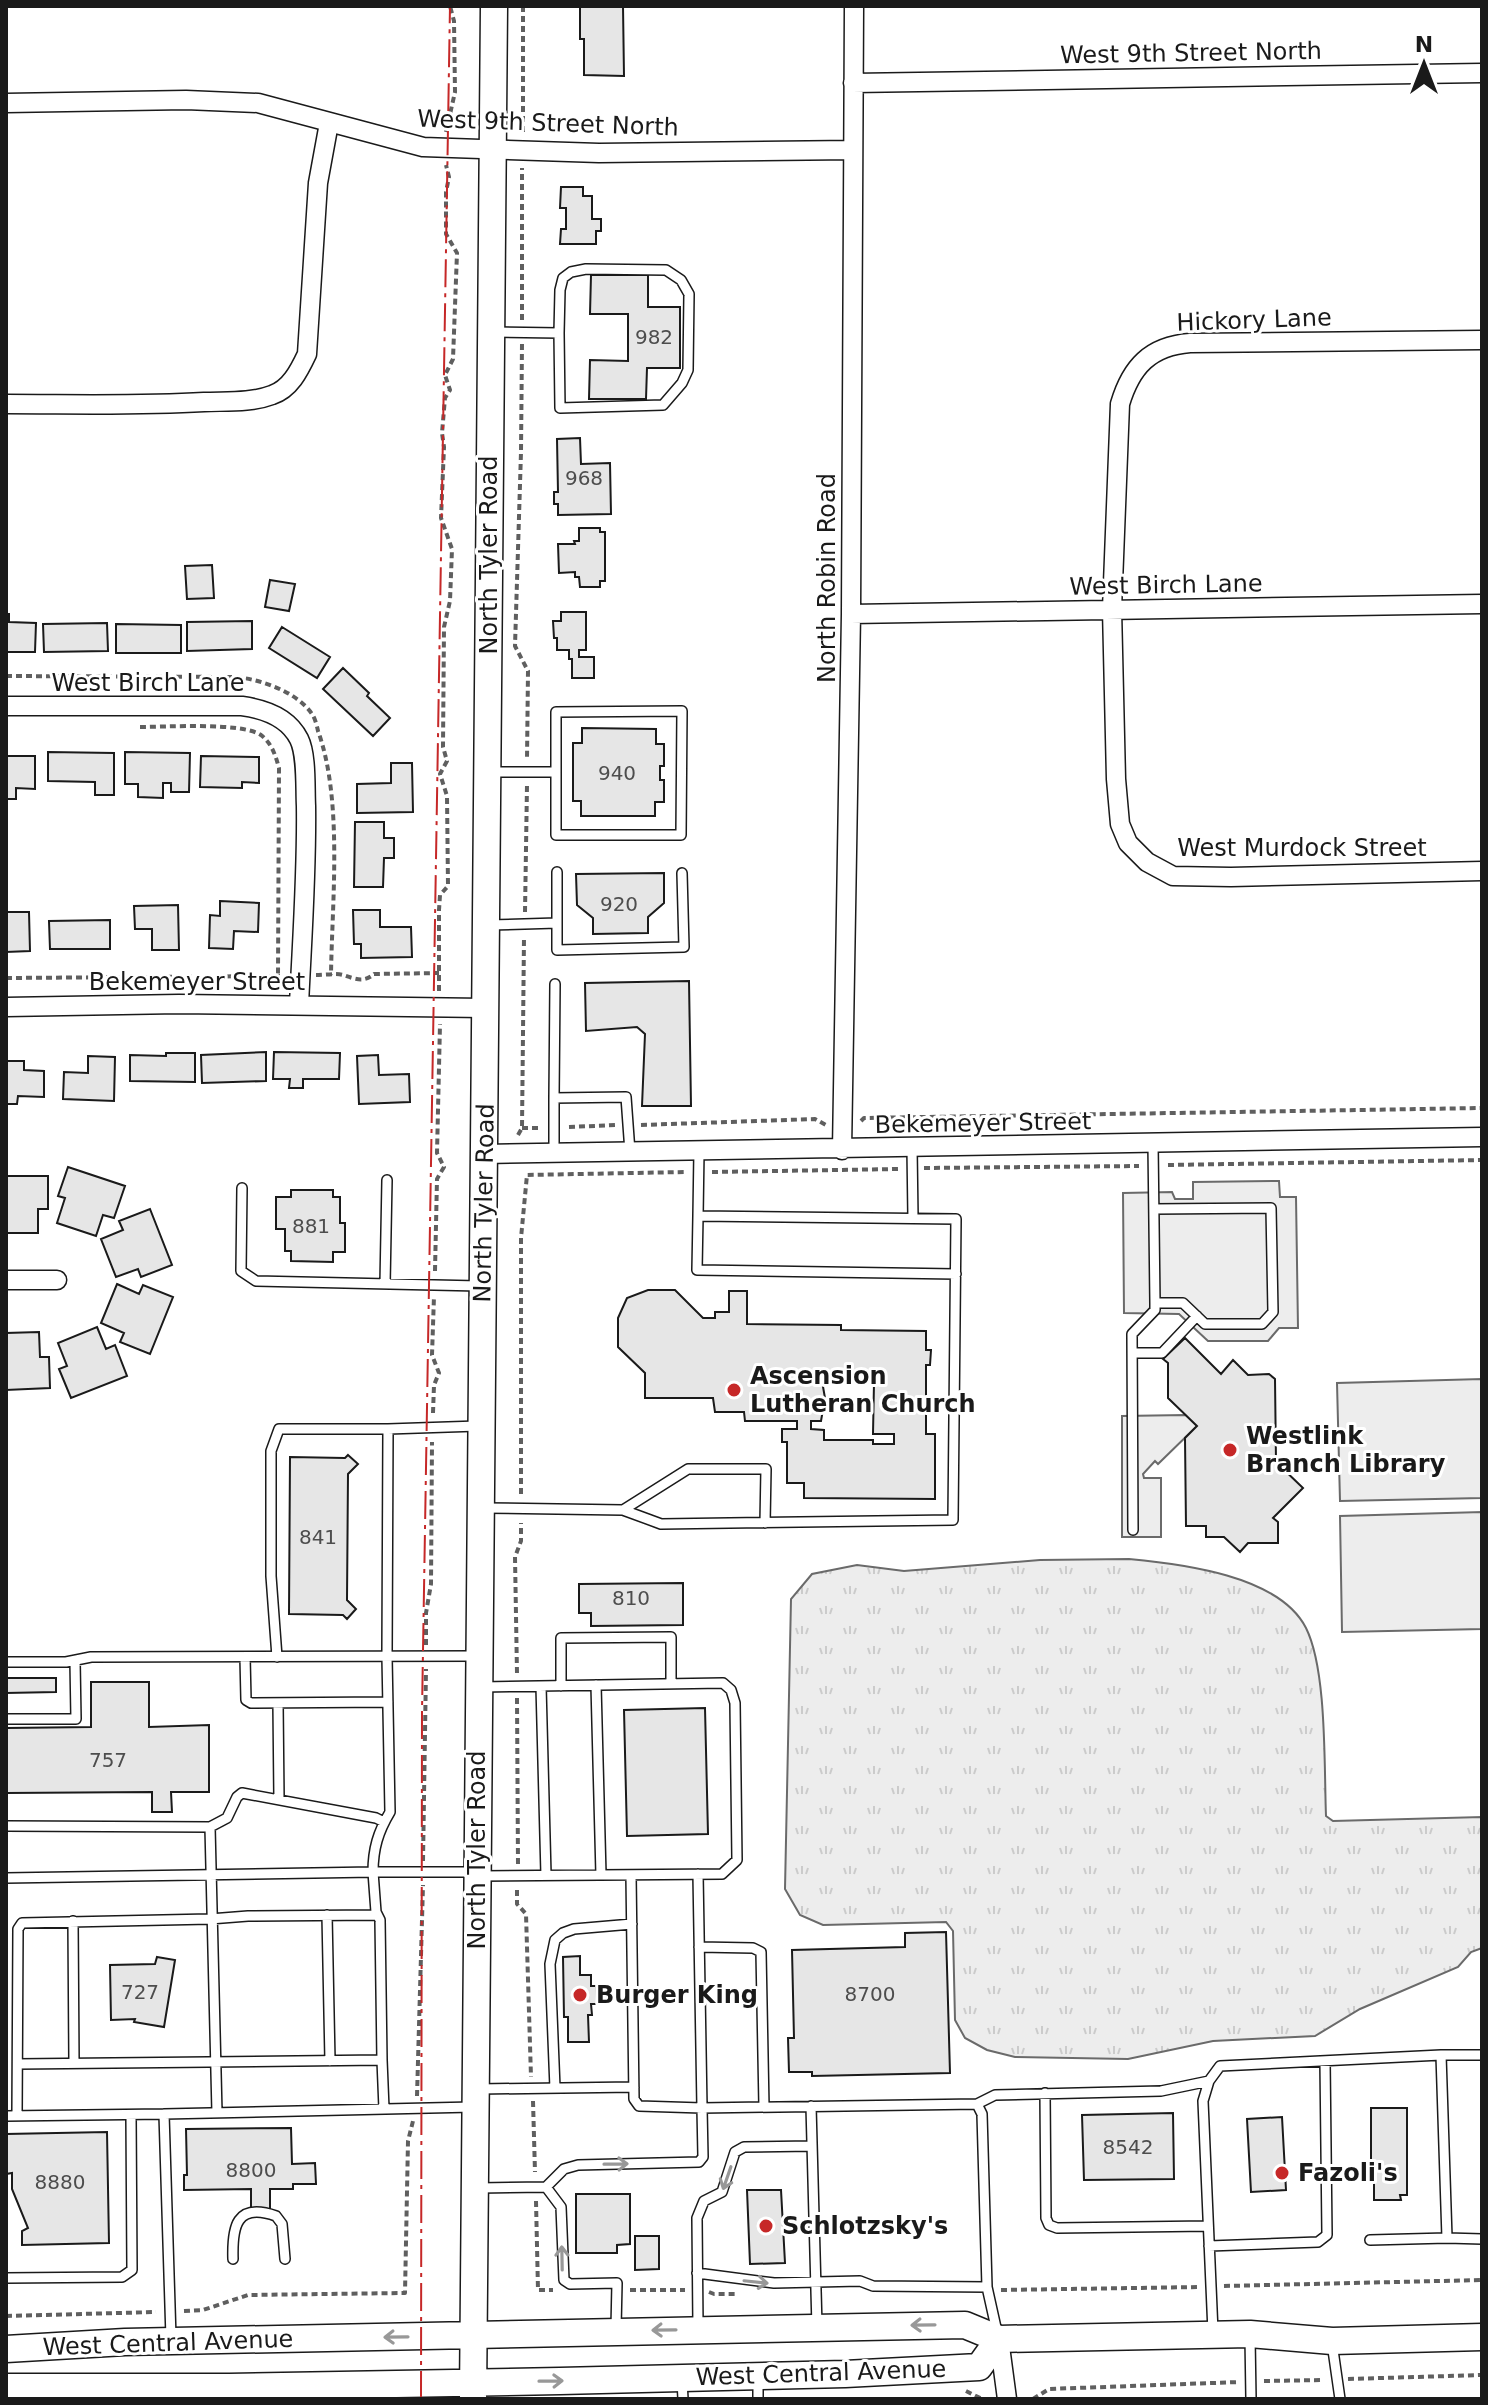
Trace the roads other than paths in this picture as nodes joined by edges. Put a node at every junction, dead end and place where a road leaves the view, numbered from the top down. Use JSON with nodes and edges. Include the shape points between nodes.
{"nodes":[{"id":1,"x":494,"y":6,"type":"edge"},
{"id":2,"x":854,"y":6,"type":"edge"},
{"id":3,"x":1482,"y":73,"type":"edge"},
{"id":4,"x":853,"y":83,"type":"junction"},
{"id":5,"x":6,"y":103,"type":"edge"},
{"id":6,"x":329,"y":123,"type":"junction"},
{"id":7,"x":493,"y":149,"type":"junction"},
{"id":8,"x":853,"y":150,"type":"junction"},
{"id":9,"x":491,"y":332,"type":"junction"},
{"id":10,"x":559,"y":333,"type":"junction"},
{"id":11,"x":1482,"y":340,"type":"edge"},
{"id":12,"x":6,"y":404,"type":"edge"},
{"id":13,"x":1482,"y":604,"type":"edge"},
{"id":14,"x":1112,"y":609,"type":"junction"},
{"id":15,"x":851,"y":614,"type":"junction"},
{"id":16,"x":6,"y":706,"type":"edge"},
{"id":17,"x":487,"y":772,"type":"junction"},
{"id":18,"x":556,"y":772,"type":"junction"},
{"id":19,"x":1482,"y":871,"type":"edge"},
{"id":20,"x":557,"y":872,"type":"dead end"},
{"id":21,"x":682,"y":873,"type":"dead end"},
{"id":22,"x":557,"y":923,"type":"junction"},
{"id":23,"x":486,"y":925,"type":"junction"},
{"id":24,"x":555,"y":984,"type":"dead end"},
{"id":25,"x":299,"y":1005,"type":"junction"},
{"id":26,"x":6,"y":1007,"type":"edge"},
{"id":27,"x":485,"y":1008,"type":"junction"},
{"id":28,"x":554,"y":1098,"type":"junction"},
{"id":29,"x":1482,"y":1137,"type":"edge"},
{"id":30,"x":1153,"y":1144,"type":"junction"},
{"id":31,"x":912,"y":1148,"type":"junction"},
{"id":32,"x":842,"y":1150,"type":"junction"},
{"id":33,"x":699,"y":1151,"type":"junction"},
{"id":34,"x":630,"y":1152,"type":"junction"},
{"id":35,"x":554,"y":1153,"type":"junction"},
{"id":36,"x":484,"y":1154,"type":"junction"},
{"id":37,"x":387,"y":1180,"type":"dead end"},
{"id":38,"x":242,"y":1188,"type":"dead end"},
{"id":39,"x":1154,"y":1209,"type":"junction"},
{"id":40,"x":698,"y":1216,"type":"junction"},
{"id":41,"x":913,"y":1218,"type":"junction"},
{"id":42,"x":956,"y":1274,"type":"junction"},
{"id":43,"x":6,"y":1280,"type":"edge"},
{"id":44,"x":57,"y":1280,"type":"dead end"},
{"id":45,"x":385,"y":1284,"type":"junction"},
{"id":46,"x":483,"y":1286,"type":"junction"},
{"id":47,"x":1155,"y":1303,"type":"junction"},
{"id":48,"x":1197,"y":1316,"type":"junction"},
{"id":49,"x":1132,"y":1353,"type":"junction"},
{"id":50,"x":481,"y":1426,"type":"junction"},
{"id":51,"x":388,"y":1429,"type":"junction"},
{"id":52,"x":480,"y":1508,"type":"junction"},
{"id":53,"x":623,"y":1510,"type":"junction"},
{"id":54,"x":765,"y":1523,"type":"junction"},
{"id":55,"x":1133,"y":1530,"type":"dead end"},
{"id":56,"x":479,"y":1656,"type":"junction"},
{"id":57,"x":245,"y":1657,"type":"junction"},
{"id":58,"x":277,"y":1657,"type":"junction"},
{"id":59,"x":387,"y":1657,"type":"junction"},
{"id":60,"x":75,"y":1661,"type":"junction"},
{"id":61,"x":6,"y":1662,"type":"edge"},
{"id":62,"x":671,"y":1684,"type":"junction"},
{"id":63,"x":596,"y":1685,"type":"junction"},
{"id":64,"x":541,"y":1686,"type":"junction"},
{"id":65,"x":561,"y":1686,"type":"junction"},
{"id":66,"x":478,"y":1687,"type":"junction"},
{"id":67,"x":388,"y":1702,"type":"junction"},
{"id":68,"x":278,"y":1703,"type":"junction"},
{"id":69,"x":6,"y":1719,"type":"edge"},
{"id":70,"x":279,"y":1799,"type":"junction"},
{"id":71,"x":384,"y":1822,"type":"junction"},
{"id":72,"x":6,"y":1826,"type":"edge"},
{"id":73,"x":210,"y":1827,"type":"junction"},
{"id":74,"x":373,"y":1872,"type":"junction"},
{"id":75,"x":210,"y":1874,"type":"junction"},
{"id":76,"x":477,"y":1874,"type":"junction"},
{"id":77,"x":698,"y":1874,"type":"junction"},
{"id":78,"x":546,"y":1875,"type":"junction"},
{"id":79,"x":601,"y":1875,"type":"junction"},
{"id":80,"x":631,"y":1875,"type":"junction"},
{"id":81,"x":6,"y":1878,"type":"edge"},
{"id":82,"x":327,"y":1915,"type":"junction"},
{"id":83,"x":377,"y":1915,"type":"junction"},
{"id":84,"x":210,"y":1919,"type":"junction"},
{"id":85,"x":73,"y":1921,"type":"junction"},
{"id":86,"x":632,"y":1924,"type":"junction"},
{"id":87,"x":699,"y":1947,"type":"junction"},
{"id":88,"x":1441,"y":2055,"type":"junction"},
{"id":89,"x":1482,"y":2055,"type":"edge"},
{"id":90,"x":382,"y":2060,"type":"junction"},
{"id":91,"x":216,"y":2061,"type":"junction"},
{"id":92,"x":330,"y":2061,"type":"junction"},
{"id":93,"x":1325,"y":2061,"type":"junction"},
{"id":94,"x":74,"y":2063,"type":"junction"},
{"id":95,"x":18,"y":2064,"type":"junction"},
{"id":96,"x":1209,"y":2081,"type":"junction"},
{"id":97,"x":634,"y":2087,"type":"junction"},
{"id":98,"x":555,"y":2088,"type":"junction"},
{"id":99,"x":1045,"y":2093,"type":"junction"},
{"id":100,"x":476,"y":2098,"type":"junction"},
{"id":101,"x":977,"y":2104,"type":"junction"},
{"id":102,"x":811,"y":2106,"type":"junction"},
{"id":103,"x":764,"y":2107,"type":"junction"},
{"id":104,"x":702,"y":2108,"type":"junction"},
{"id":105,"x":384,"y":2109,"type":"junction"},
{"id":106,"x":217,"y":2113,"type":"junction"},
{"id":107,"x":164,"y":2114,"type":"junction"},
{"id":108,"x":131,"y":2115,"type":"junction"},
{"id":109,"x":6,"y":2116,"type":"edge"},
{"id":110,"x":17,"y":2116,"type":"junction"},
{"id":111,"x":812,"y":2146,"type":"junction"},
{"id":112,"x":546,"y":2187,"type":"junction"},
{"id":113,"x":475,"y":2189,"type":"junction"},
{"id":114,"x":1208,"y":2226,"type":"junction"},
{"id":115,"x":1447,"y":2238,"type":"junction"},
{"id":116,"x":1482,"y":2239,"type":"edge"},
{"id":117,"x":1370,"y":2240,"type":"dead end"},
{"id":118,"x":1209,"y":2246,"type":"junction"},
{"id":119,"x":233,"y":2259,"type":"dead end"},
{"id":120,"x":285,"y":2259,"type":"dead end"},
{"id":121,"x":697,"y":2273,"type":"junction"},
{"id":122,"x":6,"y":2278,"type":"edge"},
{"id":123,"x":816,"y":2281,"type":"junction"},
{"id":124,"x":987,"y":2289,"type":"junction"},
{"id":125,"x":817,"y":2327,"type":"junction"},
{"id":126,"x":698,"y":2330,"type":"junction"},
{"id":127,"x":616,"y":2332,"type":"junction"},
{"id":128,"x":1250,"y":2334,"type":"junction"},
{"id":129,"x":473,"y":2335,"type":"junction"},
{"id":130,"x":1213,"y":2335,"type":"junction"},
{"id":131,"x":1482,"y":2337,"type":"edge"},
{"id":132,"x":999,"y":2339,"type":"junction"},
{"id":133,"x":1332,"y":2341,"type":"junction"},
{"id":134,"x":171,"y":2342,"type":"junction"},
{"id":135,"x":6,"y":2349,"type":"edge"},
{"id":136,"x":6,"y":2387,"type":"edge"},
{"id":137,"x":758,"y":2387,"type":"edge"},
{"id":138,"x":682,"y":2388,"type":"edge"},
{"id":139,"x":473,"y":2391,"type":"edge"},
{"id":140,"x":168,"y":2393,"type":"edge"},
{"id":141,"x":1007,"y":2399,"type":"edge"},
{"id":142,"x":1251,"y":2399,"type":"edge"},
{"id":143,"x":1340,"y":2399,"type":"edge"}],
"edges":[{"from":1,"to":7,"type":"main road","name":"North Tyler Road"},
{"from":2,"to":4,"type":"street","name":"North Robin Road"},
{"from":3,"to":4,"type":"street","name":"West 9th Street North"},
{"from":4,"to":8,"type":"street","name":"North Robin Road"},
{"from":5,"to":6,"type":"street","name":"West 9th Street North","via":[[258,103]]},
{"from":6,"to":7,"type":"street","name":"West 9th Street North","via":[[423,147]]},
{"from":6,"to":12,"type":"street","via":[[315,214],[307,354],[285,389],[254,399],[155,405]]},
{"from":7,"to":8,"type":"street","name":"West 9th Street North"},
{"from":7,"to":9,"type":"main road","name":"North Tyler Road"},
{"from":8,"to":15,"type":"street","name":"North Robin Road"},
{"from":9,"to":10,"type":"lane"},
{"from":9,"to":17,"type":"main road","name":"North Tyler Road"},
{"from":10,"to":10,"type":"lane","via":[[560,290],[571,272],[666,270],[689,294],[688,370],[663,405],[560,408]]},
{"from":11,"to":14,"type":"street","name":"Hickory Lane","via":[[1190,343],[1158,349],[1126,381],[1120,404]]},
{"from":13,"to":14,"type":"street","name":"West Birch Lane"},
{"from":14,"to":15,"type":"street","name":"West Birch Lane"},
{"from":14,"to":19,"type":"street","name":"West Murdock Street","via":[[1120,824],[1128,843],[1147,862],[1173,876]]},
{"from":15,"to":32,"type":"street","name":"North Robin Road"},
{"from":16,"to":25,"type":"street","name":"West Birch Lane","via":[[242,706],[261,708],[284,720],[299,739],[305,776],[307,861]]},
{"from":17,"to":18,"type":"lane"},
{"from":17,"to":23,"type":"main road","name":"North Tyler Road"},
{"from":18,"to":18,"type":"lane","via":[[556,712],[682,711],[681,835],[556,835]]},
{"from":20,"to":22,"type":"lane"},
{"from":21,"to":22,"type":"lane","via":[[684,947],[557,950]]},
{"from":22,"to":23,"type":"lane"},
{"from":23,"to":27,"type":"main road","name":"North Tyler Road"},
{"from":24,"to":28,"type":"lane"},
{"from":25,"to":26,"type":"street","name":"Bekemeyer Street"},
{"from":25,"to":27,"type":"street","name":"Bekemeyer Street"},
{"from":27,"to":36,"type":"main road","name":"North Tyler Road"},
{"from":28,"to":34,"type":"lane","via":[[626,1097]]},
{"from":28,"to":35,"type":"lane"},
{"from":29,"to":30,"type":"street","name":"Bekemeyer Street"},
{"from":30,"to":31,"type":"street","name":"Bekemeyer Street"},
{"from":30,"to":39,"type":"lane"},
{"from":31,"to":32,"type":"street","name":"Bekemeyer Street"},
{"from":31,"to":41,"type":"lane"},
{"from":32,"to":33,"type":"street","name":"Bekemeyer Street"},
{"from":33,"to":34,"type":"street","name":"Bekemeyer Street"},
{"from":33,"to":40,"type":"lane"},
{"from":34,"to":35,"type":"street","name":"Bekemeyer Street"},
{"from":35,"to":36,"type":"street","name":"Bekemeyer Street"},
{"from":36,"to":46,"type":"main road","name":"North Tyler Road"},
{"from":37,"to":45,"type":"lane"},
{"from":38,"to":45,"type":"lane","via":[[241,1271],[256,1281]]},
{"from":39,"to":47,"type":"lane"},
{"from":39,"to":48,"type":"lane","via":[[1271,1208],[1273,1312],[1262,1324],[1205,1324]]},
{"from":40,"to":41,"type":"lane"},
{"from":40,"to":42,"type":"lane","via":[[697,1270]]},
{"from":41,"to":42,"type":"lane","via":[[956,1219]]},
{"from":42,"to":54,"type":"lane","via":[[953,1520]]},
{"from":43,"to":44,"type":"street"},
{"from":45,"to":46,"type":"lane"},
{"from":46,"to":50,"type":"main road","name":"North Tyler Road"},
{"from":47,"to":48,"type":"lane","via":[[1183,1303]]},
{"from":47,"to":49,"type":"lane","via":[[1155,1310],[1132,1334]]},
{"from":48,"to":49,"type":"lane","via":[[1162,1353]]},
{"from":49,"to":55,"type":"lane"},
{"from":50,"to":51,"type":"lane"},
{"from":50,"to":52,"type":"main road","name":"North Tyler Road"},
{"from":51,"to":58,"type":"lane","via":[[279,1429],[271,1451]]},
{"from":51,"to":59,"type":"lane"},
{"from":52,"to":53,"type":"lane"},
{"from":52,"to":56,"type":"main road","name":"North Tyler Road"},
{"from":53,"to":54,"type":"lane","via":[[661,1524]]},
{"from":53,"to":54,"type":"lane","via":[[688,1469],[766,1469]]},
{"from":56,"to":59,"type":"lane"},
{"from":56,"to":66,"type":"main road","name":"North Tyler Road"},
{"from":57,"to":58,"type":"lane"},
{"from":57,"to":60,"type":"lane"},
{"from":57,"to":68,"type":"lane","via":[[246,1700]]},
{"from":58,"to":59,"type":"lane"},
{"from":59,"to":67,"type":"lane"},
{"from":60,"to":61,"type":"lane"},
{"from":60,"to":69,"type":"lane","via":[[76,1719]]},
{"from":62,"to":63,"type":"lane"},
{"from":62,"to":65,"type":"lane","via":[[671,1637],[561,1638]]},
{"from":62,"to":77,"type":"lane","via":[[723,1683],[735,1703],[737,1860],[722,1874]]},
{"from":63,"to":65,"type":"lane"},
{"from":63,"to":79,"type":"lane"},
{"from":64,"to":65,"type":"lane"},
{"from":64,"to":66,"type":"lane"},
{"from":64,"to":78,"type":"lane"},
{"from":66,"to":76,"type":"main road","name":"North Tyler Road"},
{"from":67,"to":68,"type":"lane"},
{"from":67,"to":71,"type":"lane","via":[[390,1812]]},
{"from":68,"to":70,"type":"lane"},
{"from":70,"to":71,"type":"lane"},
{"from":70,"to":73,"type":"lane","via":[[242,1793],[227,1818]]},
{"from":71,"to":74,"type":"lane","via":[[373,1853]]},
{"from":72,"to":73,"type":"lane"},
{"from":73,"to":75,"type":"lane"},
{"from":74,"to":75,"type":"lane"},
{"from":74,"to":76,"type":"lane"},
{"from":74,"to":83,"type":"lane"},
{"from":75,"to":81,"type":"lane"},
{"from":75,"to":84,"type":"lane"},
{"from":76,"to":78,"type":"lane"},
{"from":76,"to":100,"type":"main road","name":"North Tyler Road"},
{"from":77,"to":80,"type":"lane"},
{"from":77,"to":87,"type":"lane"},
{"from":78,"to":79,"type":"lane"},
{"from":79,"to":80,"type":"lane"},
{"from":80,"to":86,"type":"lane"},
{"from":82,"to":83,"type":"lane"},
{"from":82,"to":84,"type":"lane"},
{"from":82,"to":92,"type":"lane"},
{"from":83,"to":90,"type":"lane"},
{"from":84,"to":85,"type":"lane"},
{"from":84,"to":91,"type":"lane"},
{"from":85,"to":94,"type":"lane"},
{"from":85,"to":95,"type":"lane","via":[[22,1923],[18,1929]]},
{"from":86,"to":97,"type":"lane"},
{"from":86,"to":98,"type":"lane","via":[[574,1929],[555,1940],[550,1964]]},
{"from":87,"to":103,"type":"lane","via":[[761,1952]]},
{"from":87,"to":104,"type":"lane"},
{"from":88,"to":89,"type":"lane"},
{"from":88,"to":93,"type":"lane"},
{"from":88,"to":115,"type":"lane"},
{"from":90,"to":92,"type":"lane"},
{"from":90,"to":105,"type":"lane"},
{"from":91,"to":92,"type":"lane"},
{"from":91,"to":94,"type":"lane"},
{"from":91,"to":106,"type":"lane"},
{"from":93,"to":96,"type":"lane","via":[[1220,2066]]},
{"from":93,"to":118,"type":"lane","via":[[1327,2235],[1318,2242]]},
{"from":94,"to":95,"type":"lane"},
{"from":95,"to":110,"type":"lane"},
{"from":96,"to":99,"type":"lane","via":[[1161,2091]]},
{"from":96,"to":114,"type":"lane","via":[[1203,2101]]},
{"from":97,"to":98,"type":"lane"},
{"from":97,"to":104,"type":"lane","via":[[639,2106]]},
{"from":98,"to":100,"type":"lane"},
{"from":99,"to":101,"type":"lane","via":[[995,2095]]},
{"from":99,"to":114,"type":"lane","via":[[1049,2225]]},
{"from":100,"to":105,"type":"lane"},
{"from":100,"to":113,"type":"main road","name":"North Tyler Road"},
{"from":101,"to":102,"type":"lane"},
{"from":101,"to":124,"type":"lane","via":[[982,2114]]},
{"from":102,"to":103,"type":"lane"},
{"from":102,"to":111,"type":"lane"},
{"from":103,"to":104,"type":"lane"},
{"from":112,"to":104,"type":"lane","one_way":true,"via":[[571,2166],[690,2164],[703,2157]]},
{"from":105,"to":106,"type":"lane"},
{"from":106,"to":107,"type":"lane"},
{"from":107,"to":108,"type":"lane"},
{"from":107,"to":134,"type":"lane"},
{"from":108,"to":110,"type":"lane"},
{"from":108,"to":122,"type":"lane","via":[[132,2270],[122,2277]]},
{"from":109,"to":110,"type":"lane"},
{"from":111,"to":121,"type":"lane","one_way":true,"via":[[744,2147],[735,2152],[722,2192],[704,2201],[697,2218]]},
{"from":111,"to":123,"type":"lane"},
{"from":112,"to":113,"type":"lane"},
{"from":127,"to":112,"type":"lane","one_way":true,"via":[[617,2286],[564,2280],[561,2207]]},
{"from":113,"to":129,"type":"main road","name":"North Tyler Road"},
{"from":114,"to":118,"type":"lane"},
{"from":115,"to":116,"type":"lane"},
{"from":115,"to":117,"type":"lane"},
{"from":118,"to":130,"type":"lane"},
{"from":119,"to":120,"type":"lane","via":[[234,2226],[257,2212],[276,2216],[282,2224]]},
{"from":121,"to":123,"type":"lane","one_way":true,"via":[[758,2282]]},
{"from":121,"to":126,"type":"lane"},
{"from":123,"to":124,"type":"lane"},
{"from":123,"to":125,"type":"lane"},
{"from":124,"to":132,"type":"lane"},
{"from":125,"to":126,"type":"main road","name":"West Central Avenue"},
{"from":132,"to":125,"type":"main road","name":"West Central Avenue","one_way":true,"via":[[965,2325]]},
{"from":126,"to":127,"type":"main road","name":"West Central Avenue","one_way":true},
{"from":127,"to":129,"type":"main road","name":"West Central Avenue"},
{"from":128,"to":130,"type":"main road","name":"West Central Avenue"},
{"from":128,"to":133,"type":"main road","name":"West Central Avenue"},
{"from":128,"to":142,"type":"lane"},
{"from":129,"to":134,"type":"main road","name":"West Central Avenue","one_way":true},
{"from":129,"to":139,"type":"main road","name":"North Tyler Road"},
{"from":130,"to":132,"type":"main road","name":"West Central Avenue"},
{"from":131,"to":133,"type":"main road","name":"West Central Avenue"},
{"from":132,"to":137,"type":"main road","name":"West Central Avenue","via":[[979,2367]]},
{"from":132,"to":141,"type":"street"},
{"from":133,"to":143,"type":"lane"},
{"from":134,"to":135,"type":"main road","name":"West Central Avenue"},
{"from":136,"to":140,"type":"main road","name":"West Central Avenue"},
{"from":137,"to":138,"type":"main road","name":"West Central Avenue"},
{"from":139,"to":138,"type":"main road","name":"West Central Avenue","one_way":true},
{"from":139,"to":140,"type":"main road","name":"West Central Avenue"}]}
